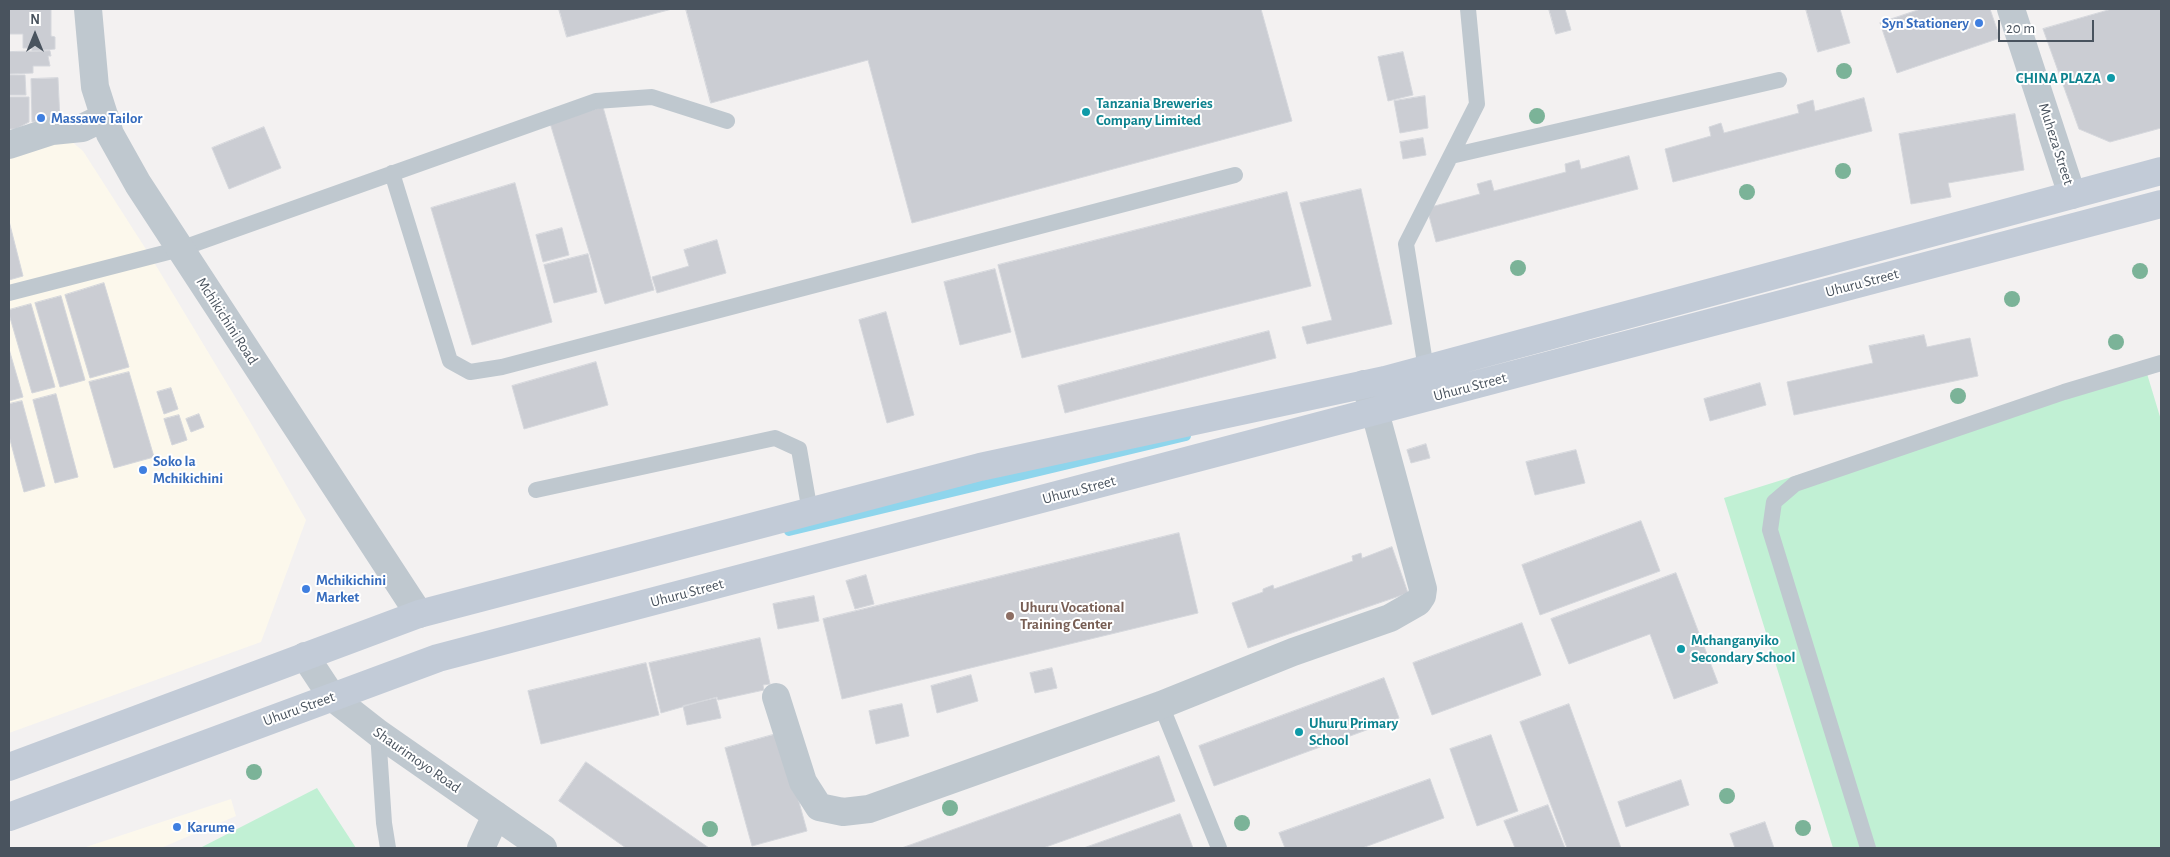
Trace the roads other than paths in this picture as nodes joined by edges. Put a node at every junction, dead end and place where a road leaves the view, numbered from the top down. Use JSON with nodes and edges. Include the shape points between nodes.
{"nodes":[{"id":1,"x":88,"y":9,"type":"edge"},
{"id":2,"x":1468,"y":9,"type":"edge"},
{"id":3,"x":2012,"y":9,"type":"edge"},
{"id":4,"x":1779,"y":80,"type":"dead end"},
{"id":5,"x":105,"y":117,"type":"junction"},
{"id":6,"x":728,"y":121,"type":"dead end"},
{"id":7,"x":9,"y":145,"type":"edge"},
{"id":8,"x":1451,"y":156,"type":"junction"},
{"id":9,"x":2161,"y":170,"type":"edge"},
{"id":10,"x":392,"y":173,"type":"junction"},
{"id":11,"x":1235,"y":175,"type":"dead end"},
{"id":12,"x":2072,"y":194,"type":"junction"},
{"id":13,"x":2161,"y":204,"type":"edge"},
{"id":14,"x":180,"y":248,"type":"junction"},
{"id":15,"x":9,"y":293,"type":"edge"},
{"id":16,"x":2161,"y":363,"type":"edge"},
{"id":17,"x":1426,"y":369,"type":"junction"},
{"id":18,"x":1364,"y":384,"type":"junction"},
{"id":19,"x":1375,"y":412,"type":"junction"},
{"id":20,"x":536,"y":490,"type":"dead end"},
{"id":21,"x":810,"y":512,"type":"junction"},
{"id":22,"x":419,"y":614,"type":"junction"},
{"id":23,"x":305,"y":656,"type":"junction"},
{"id":24,"x":776,"y":696,"type":"dead end"},
{"id":25,"x":332,"y":697,"type":"junction"},
{"id":26,"x":1161,"y":705,"type":"junction"},
{"id":27,"x":378,"y":734,"type":"junction"},
{"id":28,"x":9,"y":766,"type":"edge"},
{"id":29,"x":496,"y":815,"type":"junction"},
{"id":30,"x":9,"y":816,"type":"edge"},
{"id":31,"x":388,"y":848,"type":"edge"},
{"id":32,"x":481,"y":848,"type":"edge"},
{"id":33,"x":543,"y":848,"type":"edge"},
{"id":34,"x":1219,"y":848,"type":"edge"},
{"id":35,"x":1868,"y":848,"type":"edge"}],
"edges":[{"from":1,"to":5,"type":"street","name":"Mchikichini Road","via":[[95,86]]},
{"from":2,"to":8,"type":"lane","via":[[1477,104]]},
{"from":3,"to":12,"type":"street","name":"Muheza Street"},
{"from":4,"to":8,"type":"lane"},
{"from":5,"to":7,"type":"street","via":[[82,128],[52,132]]},
{"from":5,"to":14,"type":"street","name":"Mchikichini Road","via":[[110,134],[138,184]]},
{"from":6,"to":10,"type":"lane","via":[[652,97],[596,101]]},
{"from":8,"to":17,"type":"lane","via":[[1406,244]]},
{"from":9,"to":12,"type":"main road","name":"Uhuru Street"},
{"from":10,"to":11,"type":"lane","via":[[450,361],[470,372],[502,367]]},
{"from":10,"to":14,"type":"lane"},
{"from":12,"to":17,"type":"main road","name":"Uhuru Street"},
{"from":13,"to":19,"type":"main road","name":"Uhuru Street"},
{"from":14,"to":15,"type":"lane"},
{"from":14,"to":22,"type":"street","name":"Mchikichini Road"},
{"from":16,"to":35,"type":"lane","via":[[2064,392],[1795,484],[1774,502],[1770,530]]},
{"from":17,"to":18,"type":"main road","name":"Uhuru Street"},
{"from":18,"to":19,"type":"street"},
{"from":18,"to":21,"type":"main road","name":"Uhuru Street","via":[[980,467]]},
{"from":19,"to":25,"type":"main road","name":"Uhuru Street","via":[[438,658]]},
{"from":19,"to":26,"type":"street","via":[[1423,589],[1418,602],[1390,618],[1293,652]]},
{"from":20,"to":21,"type":"lane","via":[[775,438],[798,449]]},
{"from":21,"to":22,"type":"main road","name":"Uhuru Street"},
{"from":22,"to":23,"type":"main road","name":"Uhuru Street"},
{"from":23,"to":25,"type":"street","name":"Shaurimoyo Road"},
{"from":23,"to":28,"type":"main road","name":"Uhuru Street"},
{"from":24,"to":26,"type":"street","via":[[803,782],[819,807],[843,812],[868,809]]},
{"from":25,"to":27,"type":"street","name":"Shaurimoyo Road"},
{"from":25,"to":30,"type":"main road","name":"Uhuru Street"},
{"from":26,"to":34,"type":"lane"},
{"from":27,"to":29,"type":"street","name":"Shaurimoyo Road"},
{"from":27,"to":31,"type":"lane"},
{"from":29,"to":32,"type":"street"},
{"from":29,"to":33,"type":"street","name":"Shaurimoyo Road"}]}
